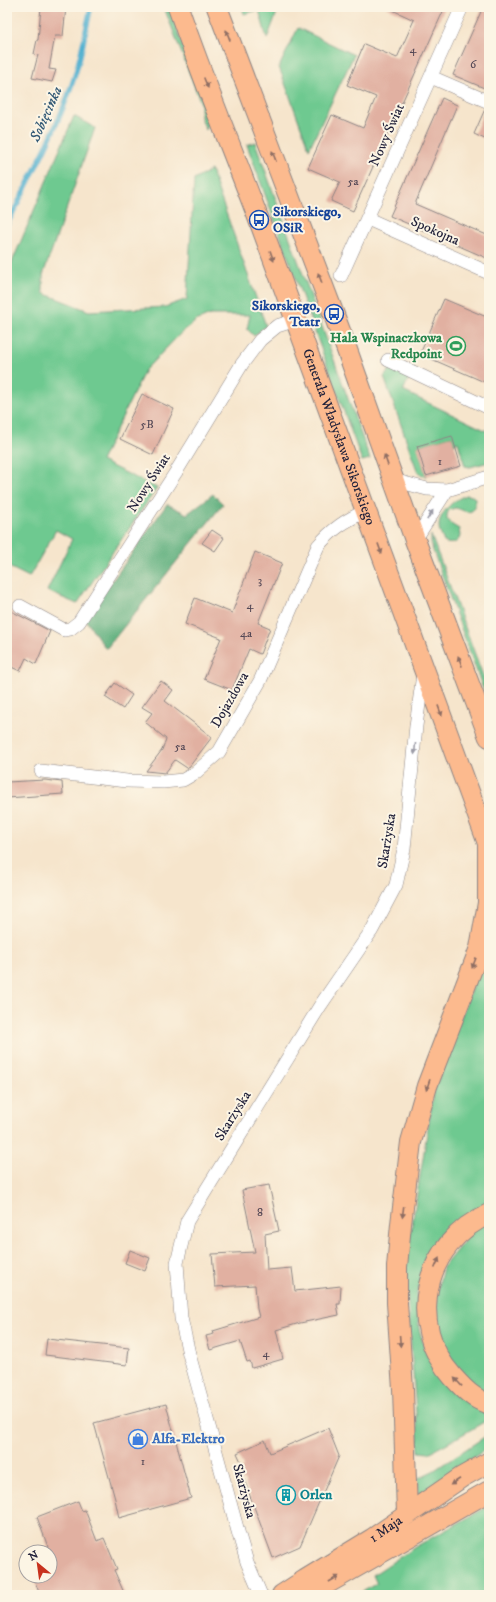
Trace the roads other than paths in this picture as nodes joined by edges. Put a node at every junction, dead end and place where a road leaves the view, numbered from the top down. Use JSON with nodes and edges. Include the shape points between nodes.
{"nodes":[{"id":1,"x":178,"y":7,"type":"edge"},
{"id":2,"x":218,"y":7,"type":"edge"},
{"id":3,"x":462,"y":7,"type":"edge"},
{"id":4,"x":431,"y":77,"type":"junction"},
{"id":5,"x":489,"y":102,"type":"edge"},
{"id":6,"x":368,"y":219,"type":"junction"},
{"id":7,"x":489,"y":272,"type":"edge"},
{"id":8,"x":341,"y":276,"type":"dead end"},
{"id":9,"x":296,"y":320,"type":"junction"},
{"id":10,"x":388,"y":360,"type":"dead end"},
{"id":11,"x":489,"y":408,"type":"edge"},
{"id":12,"x":489,"y":477,"type":"edge"},
{"id":13,"x":393,"y":480,"type":"junction"},
{"id":14,"x":447,"y":490,"type":"junction"},
{"id":15,"x":366,"y":511,"type":"junction"},
{"id":16,"x":415,"y":540,"type":"junction"},
{"id":17,"x":20,"y":606,"type":"dead end"},
{"id":18,"x":424,"y":668,"type":"junction"},
{"id":19,"x":489,"y":736,"type":"edge"},
{"id":20,"x":41,"y":771,"type":"dead end"},
{"id":21,"x":488,"y":844,"type":"edge"},
{"id":22,"x":489,"y":1214,"type":"edge"},
{"id":23,"x":489,"y":1404,"type":"edge"},
{"id":24,"x":489,"y":1462,"type":"edge"},
{"id":25,"x":489,"y":1491,"type":"edge"},
{"id":26,"x":407,"y":1514,"type":"junction"},
{"id":27,"x":261,"y":1595,"type":"edge"},
{"id":28,"x":282,"y":1595,"type":"edge"},
{"id":29,"x":298,"y":1595,"type":"edge"}],
"edges":[{"from":1,"to":9,"type":"main road","name":"Generała Władysława Sikorskiego","one_way":true},
{"from":13,"to":2,"type":"main road","one_way":true,"via":[[342,336]]},
{"from":3,"to":4,"type":"street","name":"Nowy Świat"},
{"from":4,"to":5,"type":"street"},
{"from":4,"to":6,"type":"street","name":"Nowy Świat"},
{"from":6,"to":7,"type":"street","name":"Spokojna"},
{"from":6,"to":8,"type":"street","name":"Nowy Świat"},
{"from":9,"to":15,"type":"main road","name":"Generała Władysława Sikorskiego"},
{"from":9,"to":17,"type":"street","name":"Nowy Świat","via":[[278,326],[260,340],[242,364],[79,622],[64,630]]},
{"from":10,"to":11,"type":"street"},
{"from":12,"to":14,"type":"street"},
{"from":13,"to":14,"type":"street","via":[[427,489]]},
{"from":13,"to":16,"type":"main road"},
{"from":16,"to":14,"type":"street","one_way":true},
{"from":15,"to":18,"type":"main road","name":"Generała Władysława Sikorskiego","one_way":true},
{"from":15,"to":20,"type":"street","name":"Dojazdowa","via":[[348,519],[328,534],[318,546],[260,681],[219,752],[194,774],[183,780],[163,782],[127,781]]},
{"from":19,"to":16,"type":"main road","one_way":true},
{"from":18,"to":21,"type":"main road","name":"Generała Władysława Sikorskiego","one_way":true},
{"from":18,"to":27,"type":"street","name":"Skarżyska","one_way":true,"via":[[404,849],[396,885],[372,930],[320,1006],[187,1220],[176,1263],[181,1318],[194,1372],[247,1562]]},
{"from":21,"to":26,"type":"main road","one_way":true,"via":[[488,903],[480,948],[427,1086],[411,1142],[407,1172],[397,1267]]},
{"from":23,"to":22,"type":"main road","one_way":true,"via":[[468,1393],[438,1357],[428,1332],[426,1305],[433,1273],[444,1249],[468,1226]]},
{"from":24,"to":26,"type":"main road","name":"1 Maja","one_way":true},
{"from":29,"to":25,"type":"main road","name":"1 Maja","one_way":true,"via":[[328,1583]]},
{"from":26,"to":28,"type":"main road","name":"1 Maja"}]}
